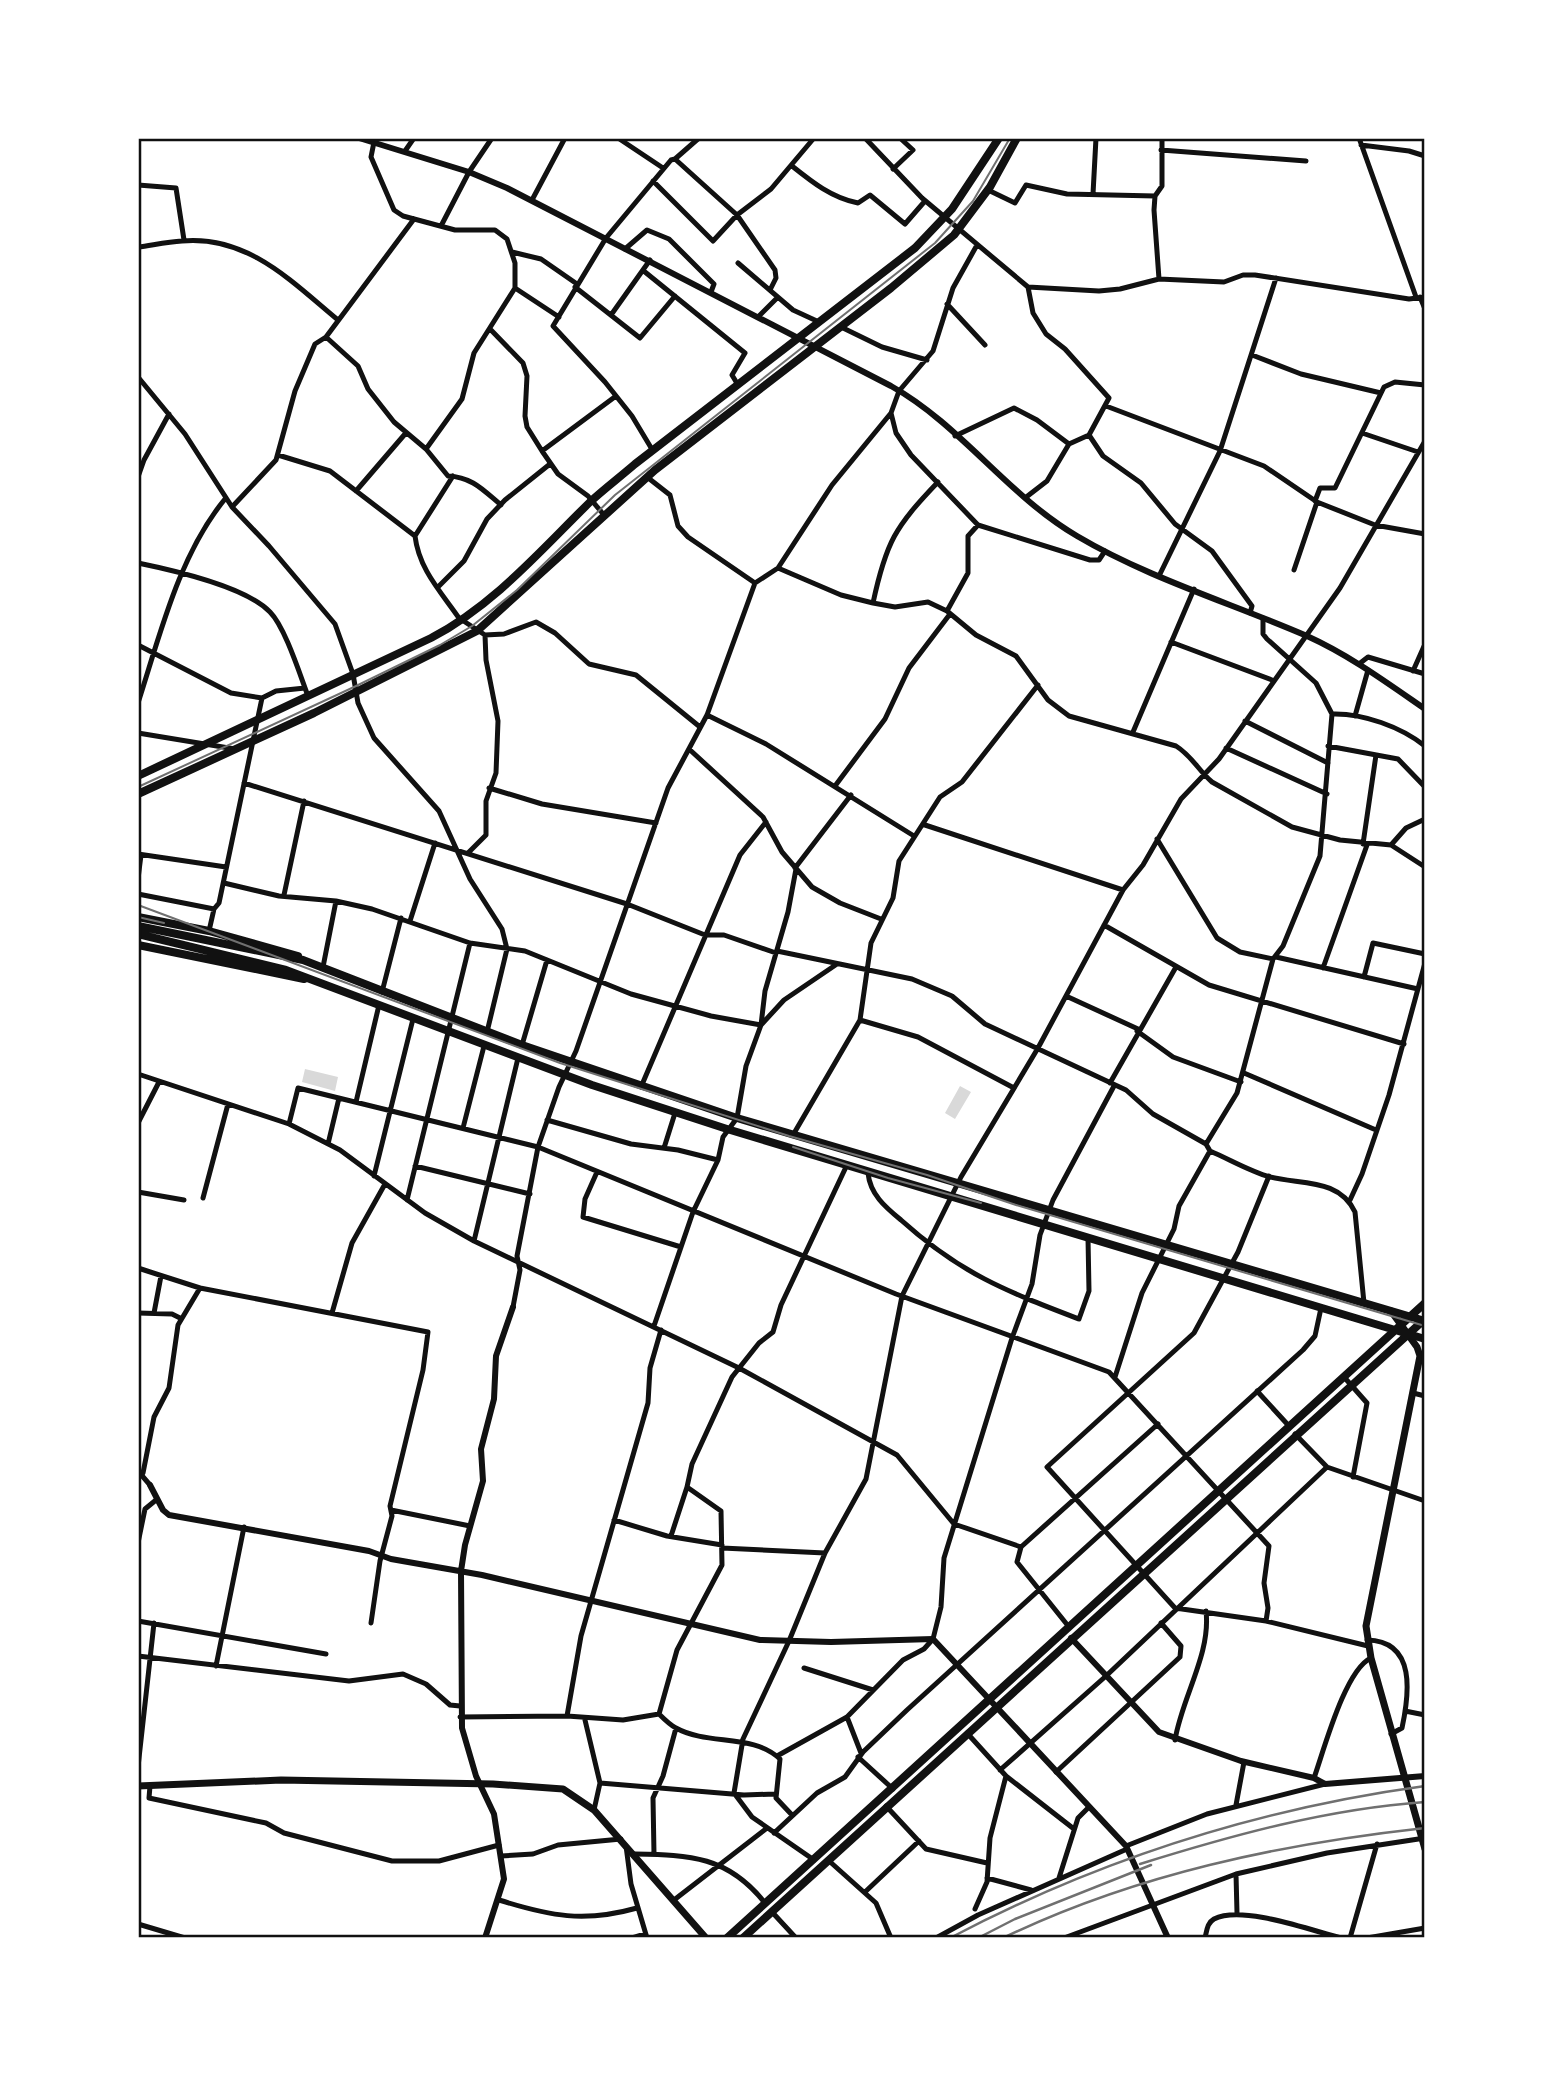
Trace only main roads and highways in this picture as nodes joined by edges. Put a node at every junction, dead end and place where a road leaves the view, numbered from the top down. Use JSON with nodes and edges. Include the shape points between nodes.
{"nodes":[{"id":1,"x":999,"y":138,"type":"edge"},
{"id":2,"x":1017,"y":138,"type":"edge"},
{"id":3,"x":138,"y":776,"type":"edge"},
{"id":4,"x":138,"y":794,"type":"edge"},
{"id":5,"x":138,"y":917,"type":"edge"},
{"id":6,"x":138,"y":926,"type":"edge"},
{"id":7,"x":138,"y":934,"type":"edge"},
{"id":8,"x":138,"y":944,"type":"edge"},
{"id":9,"x":243,"y":953,"type":"junction"},
{"id":10,"x":303,"y":960,"type":"junction"},
{"id":11,"x":317,"y":980,"type":"junction"},
{"id":12,"x":1422,"y":1305,"type":"edge"},
{"id":13,"x":1391,"y":1311,"type":"junction"},
{"id":14,"x":1410,"y":1317,"type":"junction"},
{"id":15,"x":1424,"y":1320,"type":"edge"},
{"id":16,"x":1398,"y":1327,"type":"junction"},
{"id":17,"x":1407,"y":1334,"type":"junction"},
{"id":18,"x":1425,"y":1339,"type":"edge"},
{"id":19,"x":1347,"y":1380,"type":"junction"},
{"id":20,"x":138,"y":1786,"type":"edge"},
{"id":21,"x":1423,"y":1838,"type":"edge"},
{"id":22,"x":1425,"y":1849,"type":"edge"},
{"id":23,"x":706,"y":1938,"type":"edge"},
{"id":24,"x":727,"y":1938,"type":"edge"},
{"id":25,"x":743,"y":1938,"type":"edge"}],
"edges":[{"from":1,"to":3,"type":"main road","via":[[945,217],[915,248],[640,460],[462,620]]},
{"from":2,"to":4,"type":"main road","via":[[988,190],[936,252],[649,476],[482,632]]},
{"from":5,"to":10,"type":"main road","via":[[290,951]]},
{"from":6,"to":9,"type":"main road"},
{"from":7,"to":9,"type":"main road"},
{"from":8,"to":11,"type":"main road","via":[[283,977]]},
{"from":9,"to":10,"type":"main road"},
{"from":9,"to":11,"type":"main road"},
{"from":10,"to":13,"type":"main road","via":[[570,1063],[737,1118]]},
{"from":11,"to":16,"type":"main road","via":[[484,1046],[727,1129],[950,1199],[1377,1325]]},
{"from":12,"to":14,"type":"main road"},
{"from":13,"to":14,"type":"main road"},
{"from":13,"to":16,"type":"main road"},
{"from":14,"to":15,"type":"main road"},
{"from":14,"to":16,"type":"main road"},
{"from":15,"to":17,"type":"main road"},
{"from":16,"to":17,"type":"main road"},
{"from":16,"to":19,"type":"main road"},
{"from":17,"to":18,"type":"main road"},
{"from":17,"to":19,"type":"main road"},
{"from":17,"to":21,"type":"main road","via":[[1419,1349],[1419,1364],[1370,1598],[1368,1643]]},
{"from":19,"to":24,"type":"main road","via":[[1289,1426]]},
{"from":19,"to":25,"type":"main road","via":[[1226,1499]]},
{"from":20,"to":23,"type":"main road","via":[[281,1780],[563,1789],[594,1810]]},
{"from":21,"to":22,"type":"main road"}]}
